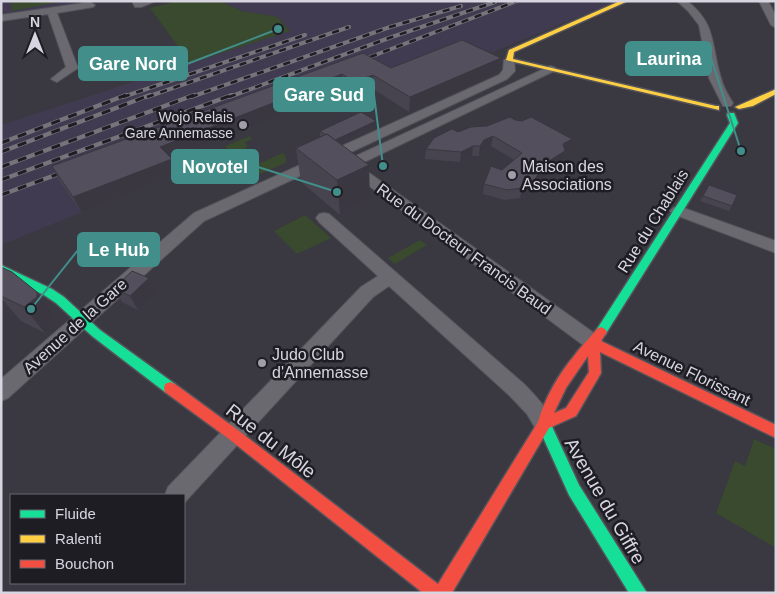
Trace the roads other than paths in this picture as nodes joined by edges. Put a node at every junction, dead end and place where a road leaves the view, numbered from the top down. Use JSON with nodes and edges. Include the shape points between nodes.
{"nodes":[{"id":1,"x":136,"y":1,"type":"edge"},
{"id":2,"x":152,"y":1,"type":"edge"},
{"id":3,"x":625,"y":1,"type":"edge"},
{"id":4,"x":681,"y":1,"type":"edge"},
{"id":5,"x":763,"y":1,"type":"edge"},
{"id":6,"x":90,"y":5,"type":"dead end"},
{"id":7,"x":52,"y":10,"type":"junction"},
{"id":8,"x":1,"y":18,"type":"edge"},
{"id":9,"x":776,"y":24,"type":"edge"},
{"id":10,"x":509,"y":60,"type":"junction"},
{"id":11,"x":547,"y":69,"type":"junction"},
{"id":12,"x":57,"y":79,"type":"dead end"},
{"id":13,"x":776,"y":91,"type":"edge"},
{"id":14,"x":727,"y":103,"type":"junction"},
{"id":15,"x":716,"y":108,"type":"junction"},
{"id":16,"x":735,"y":111,"type":"junction"},
{"id":17,"x":334,"y":154,"type":"junction"},
{"id":18,"x":348,"y":164,"type":"junction"},
{"id":19,"x":678,"y":211,"type":"junction"},
{"id":20,"x":324,"y":218,"type":"dead end"},
{"id":21,"x":776,"y":247,"type":"edge"},
{"id":22,"x":2,"y":267,"type":"edge"},
{"id":23,"x":389,"y":277,"type":"junction"},
{"id":24,"x":81,"y":321,"type":"junction"},
{"id":25,"x":594,"y":343,"type":"junction"},
{"id":26,"x":1,"y":392,"type":"edge"},
{"id":27,"x":544,"y":424,"type":"junction"},
{"id":28,"x":776,"y":432,"type":"edge"},
{"id":29,"x":234,"y":435,"type":"junction"},
{"id":30,"x":177,"y":494,"type":"edge"},
{"id":31,"x":437,"y":593,"type":"edge"},
{"id":32,"x":442,"y":593,"type":"edge"},
{"id":33,"x":639,"y":593,"type":"edge"}],
"edges":[{"from":1,"to":2,"type":"street","via":[[138,5]]},
{"from":3,"to":10,"type":"street","via":[[511,51]]},
{"from":4,"to":14,"type":"street","via":[[705,25],[714,76]]},
{"from":5,"to":9,"type":"street"},
{"from":6,"to":7,"type":"street"},
{"from":7,"to":8,"type":"street"},
{"from":7,"to":12,"type":"street","via":[[72,68]]},
{"from":10,"to":11,"type":"street"},
{"from":10,"to":17,"type":"street","name":"Avenue de la Gare","via":[[509,71],[503,77]]},
{"from":11,"to":15,"type":"street"},
{"from":11,"to":18,"type":"street"},
{"from":13,"to":16,"type":"street"},
{"from":14,"to":15,"type":"street","via":[[718,104]]},
{"from":14,"to":16,"type":"street"},
{"from":15,"to":16,"type":"street","via":[[721,112]]},
{"from":16,"to":19,"type":"street","name":"Rue du Chablais","via":[[734,123]]},
{"from":17,"to":18,"type":"street","name":"Rue du Docteur Francis Baud"},
{"from":17,"to":24,"type":"street","name":"Avenue de la Gare","via":[[195,220]]},
{"from":18,"to":25,"type":"street","name":"Rue du Docteur Francis Baud"},
{"from":19,"to":21,"type":"street"},
{"from":19,"to":25,"type":"street","name":"Rue du Chablais"},
{"from":20,"to":23,"type":"street"},
{"from":22,"to":24,"type":"street","name":"Rue du Môle","via":[[53,295]]},
{"from":23,"to":27,"type":"street","via":[[517,390]]},
{"from":23,"to":29,"type":"street","via":[[367,292]]},
{"from":24,"to":26,"type":"street","name":"Avenue de la Gare"},
{"from":24,"to":29,"type":"street","name":"Rue du Môle"},
{"from":25,"to":27,"type":"street","name":"Rue du Chablais","via":[[577,360],[549,404]]},
{"from":25,"to":27,"type":"street","via":[[594,374],[575,406],[571,412]]},
{"from":25,"to":28,"type":"street","name":"Avenue Florissant"},
{"from":27,"to":32,"type":"street","name":"Rue du Chablais"},
{"from":27,"to":33,"type":"street","name":"Avenue du Giffre","via":[[577,496]]},
{"from":29,"to":30,"type":"street"},
{"from":29,"to":31,"type":"street","name":"Rue du Môle"}]}
